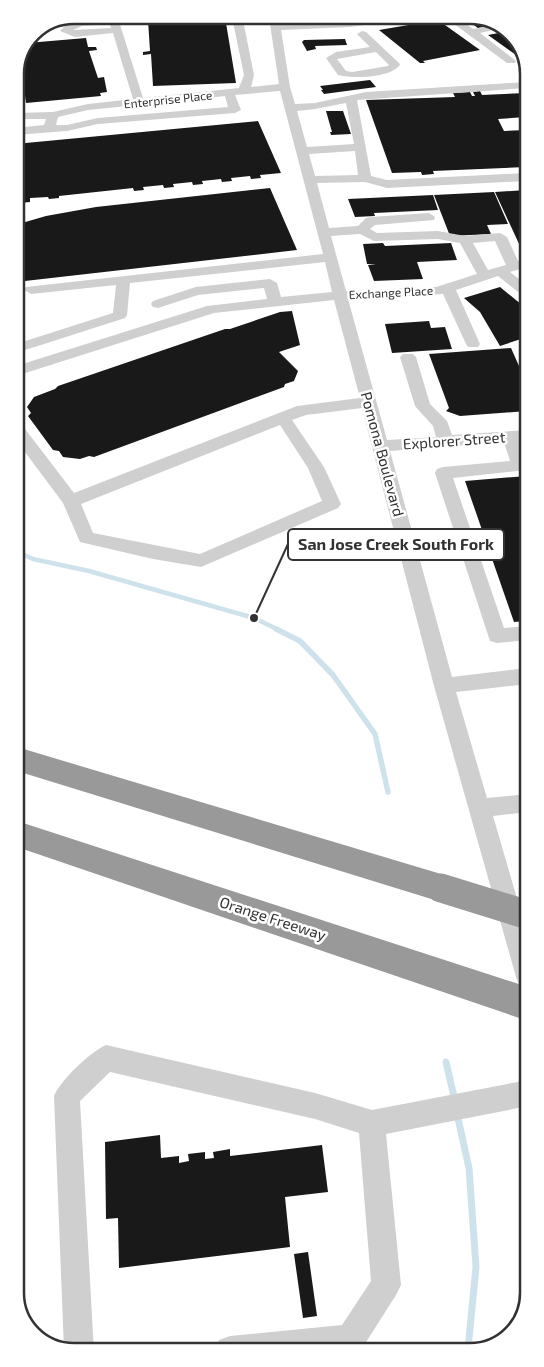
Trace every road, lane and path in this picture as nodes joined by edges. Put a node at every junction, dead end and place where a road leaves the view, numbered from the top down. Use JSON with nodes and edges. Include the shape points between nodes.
{"nodes":[{"id":1,"x":115,"y":24,"type":"edge"},
{"id":2,"x":238,"y":24,"type":"edge"},
{"id":3,"x":251,"y":24,"type":"edge"},
{"id":4,"x":376,"y":24,"type":"edge"},
{"id":5,"x":460,"y":24,"type":"edge"},
{"id":6,"x":278,"y":28,"type":"edge"},
{"id":7,"x":361,"y":28,"type":"junction"},
{"id":8,"x":491,"y":28,"type":"edge"},
{"id":9,"x":471,"y":32,"type":"junction"},
{"id":10,"x":349,"y":36,"type":"dead end"},
{"id":11,"x":378,"y":49,"type":"junction"},
{"id":12,"x":511,"y":61,"type":"dead end"},
{"id":13,"x":520,"y":85,"type":"edge"},
{"id":14,"x":285,"y":87,"type":"junction"},
{"id":15,"x":244,"y":92,"type":"junction"},
{"id":16,"x":229,"y":93,"type":"junction"},
{"id":17,"x":351,"y":98,"type":"junction"},
{"id":18,"x":171,"y":99,"type":"junction"},
{"id":19,"x":140,"y":102,"type":"junction"},
{"id":20,"x":290,"y":108,"type":"junction"},
{"id":21,"x":53,"y":115,"type":"junction"},
{"id":22,"x":179,"y":115,"type":"junction"},
{"id":23,"x":24,"y":116,"type":"edge"},
{"id":24,"x":49,"y":128,"type":"junction"},
{"id":25,"x":24,"y":131,"type":"edge"},
{"id":26,"x":360,"y":147,"type":"junction"},
{"id":27,"x":302,"y":151,"type":"junction"},
{"id":28,"x":365,"y":178,"type":"junction"},
{"id":29,"x":520,"y":178,"type":"edge"},
{"id":30,"x":310,"y":180,"type":"junction"},
{"id":31,"x":430,"y":217,"type":"dead end"},
{"id":32,"x":362,"y":230,"type":"junction"},
{"id":33,"x":324,"y":232,"type":"junction"},
{"id":34,"x":465,"y":240,"type":"junction"},
{"id":35,"x":331,"y":257,"type":"junction"},
{"id":36,"x":514,"y":267,"type":"edge"},
{"id":37,"x":485,"y":277,"type":"junction"},
{"id":38,"x":520,"y":279,"type":"edge"},
{"id":39,"x":123,"y":280,"type":"junction"},
{"id":40,"x":448,"y":288,"type":"junction"},
{"id":41,"x":30,"y":290,"type":"dead end"},
{"id":42,"x":341,"y":295,"type":"junction"},
{"id":43,"x":275,"y":302,"type":"junction"},
{"id":44,"x":158,"y":304,"type":"dead end"},
{"id":45,"x":472,"y":344,"type":"dead end"},
{"id":46,"x":24,"y":346,"type":"edge"},
{"id":47,"x":408,"y":357,"type":"dead end"},
{"id":48,"x":24,"y":368,"type":"edge"},
{"id":49,"x":370,"y":402,"type":"junction"},
{"id":50,"x":430,"y":414,"type":"junction"},
{"id":51,"x":283,"y":418,"type":"junction"},
{"id":52,"x":518,"y":436,"type":"edge"},
{"id":53,"x":24,"y":439,"type":"edge"},
{"id":54,"x":446,"y":441,"type":"junction"},
{"id":55,"x":429,"y":442,"type":"junction"},
{"id":56,"x":381,"y":446,"type":"junction"},
{"id":57,"x":520,"y":466,"type":"edge"},
{"id":58,"x":71,"y":501,"type":"junction"},
{"id":59,"x":520,"y":634,"type":"edge"},
{"id":60,"x":520,"y":677,"type":"edge"},
{"id":61,"x":444,"y":686,"type":"junction"},
{"id":62,"x":24,"y":761,"type":"edge"},
{"id":63,"x":520,"y":804,"type":"edge"},
{"id":64,"x":480,"y":808,"type":"junction"},
{"id":65,"x":24,"y":836,"type":"edge"},
{"id":66,"x":520,"y":913,"type":"edge"},
{"id":67,"x":520,"y":949,"type":"edge"},
{"id":68,"x":520,"y":1001,"type":"edge"},
{"id":69,"x":520,"y":1094,"type":"edge"},
{"id":70,"x":372,"y":1123,"type":"junction"},
{"id":71,"x":79,"y":1343,"type":"edge"},
{"id":72,"x":310,"y":1343,"type":"edge"}],
"edges":[{"from":1,"to":19,"type":"street"},
{"from":2,"to":15,"type":"street","via":[[249,75]]},
{"from":3,"to":6,"type":"street"},
{"from":4,"to":7,"type":"street"},
{"from":5,"to":9,"type":"street"},
{"from":6,"to":7,"type":"street"},
{"from":6,"to":14,"type":"street","name":"Pomona Boulevard"},
{"from":7,"to":10,"type":"street"},
{"from":7,"to":11,"type":"street"},
{"from":8,"to":9,"type":"street"},
{"from":9,"to":12,"type":"street"},
{"from":11,"to":11,"type":"street","via":[[396,65],[391,69],[352,75],[342,73],[332,58]]},
{"from":13,"to":17,"type":"street"},
{"from":14,"to":15,"type":"street","name":"Enterprise Place"},
{"from":14,"to":20,"type":"street","name":"Pomona Boulevard"},
{"from":15,"to":16,"type":"street","name":"Enterprise Place"},
{"from":16,"to":18,"type":"street","name":"Enterprise Place"},
{"from":16,"to":22,"type":"street","via":[[235,110]]},
{"from":17,"to":20,"type":"street"},
{"from":17,"to":26,"type":"street"},
{"from":18,"to":19,"type":"street","name":"Enterprise Place"},
{"from":18,"to":22,"type":"street"},
{"from":19,"to":21,"type":"street","name":"Enterprise Place","via":[[88,106]]},
{"from":20,"to":27,"type":"street","name":"Pomona Boulevard"},
{"from":21,"to":23,"type":"street","name":"Enterprise Place"},
{"from":21,"to":24,"type":"street"},
{"from":22,"to":24,"type":"street"},
{"from":24,"to":25,"type":"street"},
{"from":26,"to":27,"type":"street"},
{"from":26,"to":28,"type":"street"},
{"from":27,"to":30,"type":"street","name":"Pomona Boulevard"},
{"from":28,"to":29,"type":"street","via":[[386,184]]},
{"from":28,"to":30,"type":"street"},
{"from":30,"to":33,"type":"street","name":"Pomona Boulevard"},
{"from":31,"to":32,"type":"street","via":[[371,221]]},
{"from":32,"to":33,"type":"street"},
{"from":32,"to":34,"type":"street","via":[[374,237],[438,235]]},
{"from":33,"to":35,"type":"street","name":"Pomona Boulevard"},
{"from":34,"to":36,"type":"street","via":[[500,237]]},
{"from":34,"to":37,"type":"street"},
{"from":35,"to":39,"type":"street"},
{"from":35,"to":42,"type":"street","name":"Pomona Boulevard"},
{"from":36,"to":37,"type":"street","name":"Exchange Place"},
{"from":36,"to":38,"type":"street"},
{"from":37,"to":40,"type":"street","name":"Exchange Place"},
{"from":39,"to":41,"type":"street"},
{"from":39,"to":46,"type":"street","via":[[120,315]]},
{"from":40,"to":42,"type":"street","name":"Exchange Place"},
{"from":40,"to":45,"type":"street"},
{"from":42,"to":43,"type":"street","name":"Exchange Place"},
{"from":42,"to":49,"type":"street","name":"Pomona Boulevard"},
{"from":43,"to":44,"type":"street","via":[[270,283],[196,291]]},
{"from":43,"to":48,"type":"street","name":"Exchange Place","via":[[212,308]]},
{"from":47,"to":50,"type":"street","via":[[423,406]]},
{"from":49,"to":51,"type":"street","via":[[303,410]]},
{"from":49,"to":56,"type":"street","name":"Pomona Boulevard"},
{"from":50,"to":54,"type":"street","via":[[441,425]]},
{"from":50,"to":55,"type":"street","via":[[425,425]]},
{"from":51,"to":58,"type":"street"},
{"from":51,"to":58,"type":"street","via":[[316,467],[332,504],[201,561],[86,538]]},
{"from":52,"to":54,"type":"street","name":"Explorer Street"},
{"from":53,"to":58,"type":"street"},
{"from":54,"to":55,"type":"street","name":"Explorer Street"},
{"from":55,"to":56,"type":"street","name":"Explorer Street"},
{"from":56,"to":61,"type":"street","name":"Pomona Boulevard"},
{"from":57,"to":59,"type":"street","via":[[443,473],[497,636]]},
{"from":60,"to":61,"type":"street"},
{"from":61,"to":64,"type":"street","name":"Pomona Boulevard"},
{"from":62,"to":66,"type":"highway","bridge":true},
{"from":63,"to":64,"type":"street"},
{"from":64,"to":67,"type":"street","name":"Pomona Boulevard"},
{"from":65,"to":68,"type":"highway","name":"Orange Freeway"},
{"from":69,"to":70,"type":"street"},
{"from":70,"to":71,"type":"street","via":[[315,1106],[106,1058],[68,1096]]},
{"from":70,"to":72,"type":"street","via":[[386,1285],[350,1339]]}]}
